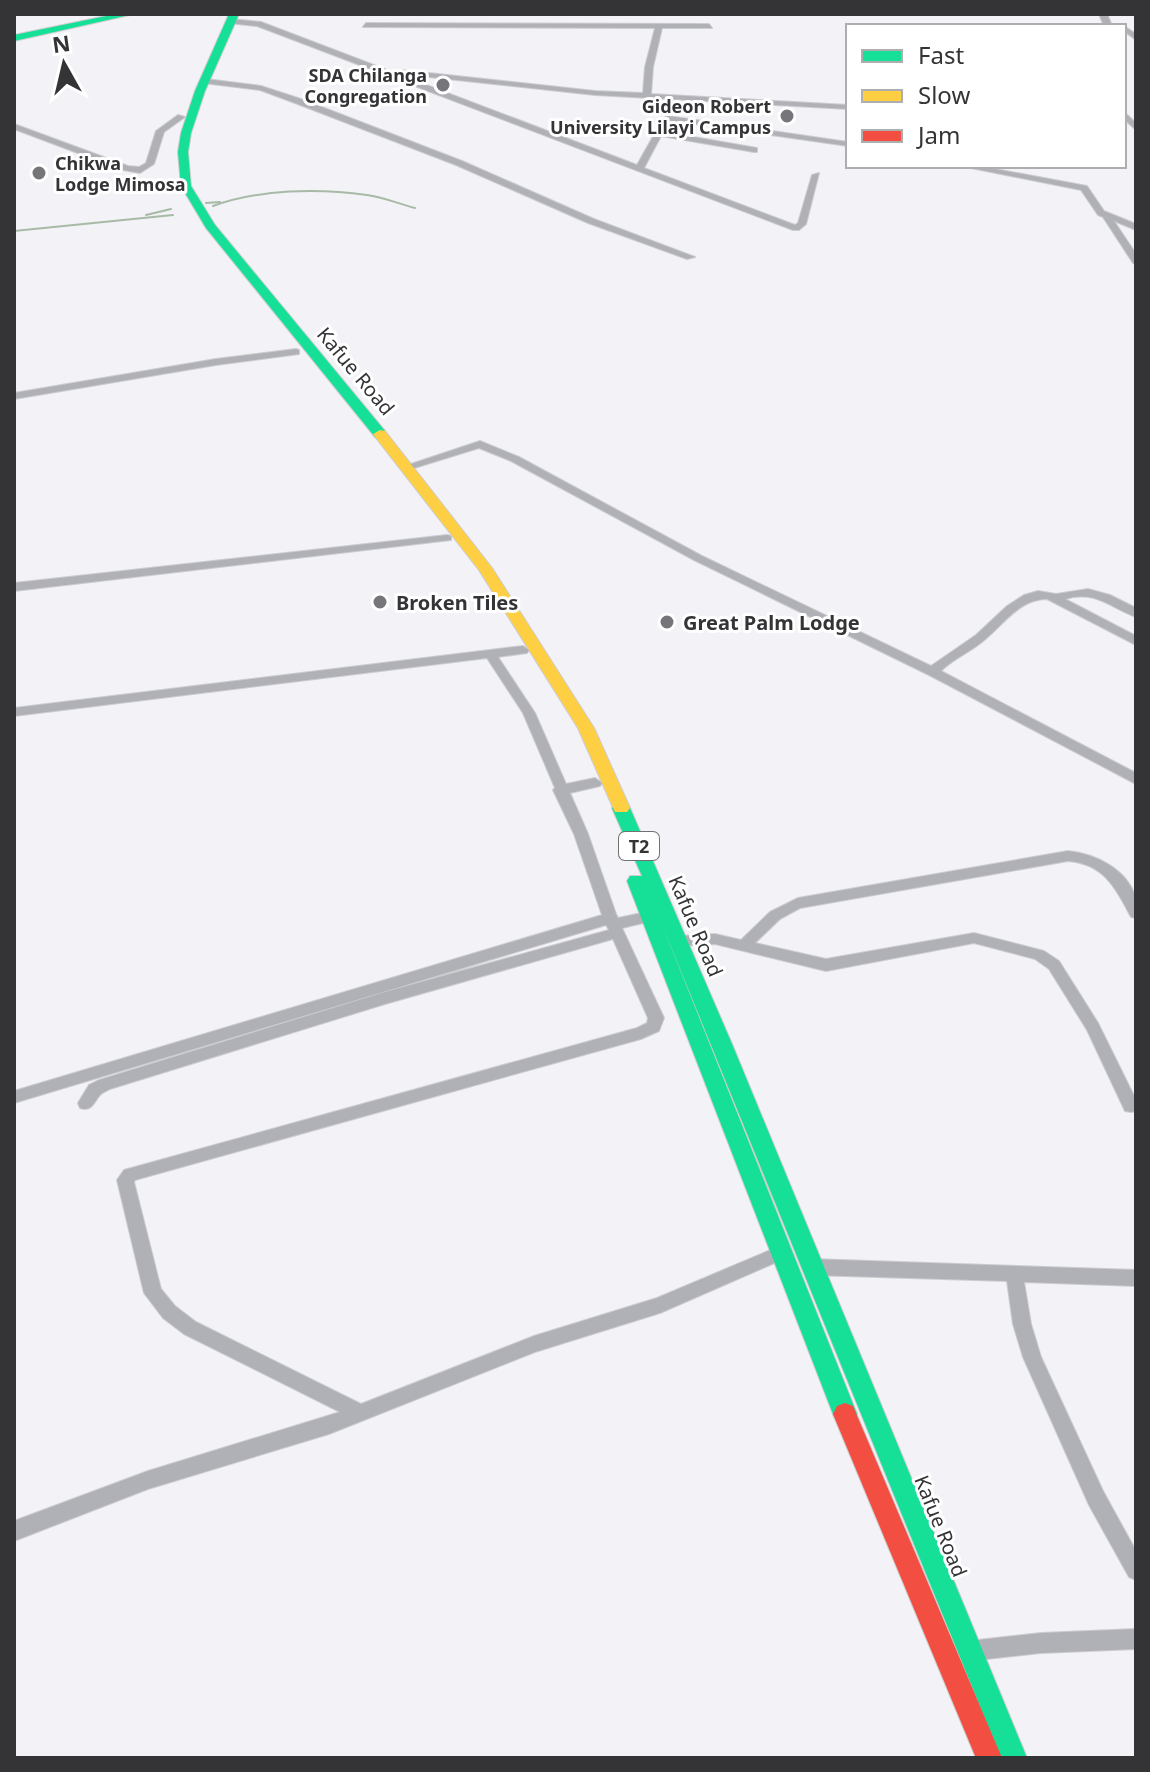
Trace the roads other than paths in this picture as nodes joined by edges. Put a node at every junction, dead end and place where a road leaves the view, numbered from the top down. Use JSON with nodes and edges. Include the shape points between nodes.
{"nodes":[{"id":1,"x":129,"y":14,"type":"edge"},
{"id":2,"x":230,"y":16,"type":"edge"},
{"id":3,"x":366,"y":25,"type":"dead end"},
{"id":4,"x":659,"y":26,"type":"junction"},
{"id":5,"x":709,"y":26,"type":"dead end"},
{"id":6,"x":14,"y":38,"type":"edge"},
{"id":7,"x":377,"y":69,"type":"junction"},
{"id":8,"x":206,"y":81,"type":"junction"},
{"id":9,"x":647,"y":96,"type":"junction"},
{"id":10,"x":846,"y":107,"type":"edge"},
{"id":11,"x":181,"y":117,"type":"junction"},
{"id":12,"x":668,"y":118,"type":"dead end"},
{"id":13,"x":14,"y":126,"type":"edge"},
{"id":14,"x":846,"y":144,"type":"edge"},
{"id":15,"x":754,"y":150,"type":"dead end"},
{"id":16,"x":640,"y":168,"type":"junction"},
{"id":17,"x":976,"y":168,"type":"edge"},
{"id":18,"x":816,"y":175,"type":"dead end"},
{"id":19,"x":1107,"y":217,"type":"junction"},
{"id":20,"x":1136,"y":227,"type":"edge"},
{"id":21,"x":690,"y":257,"type":"dead end"},
{"id":22,"x":1136,"y":261,"type":"edge"},
{"id":23,"x":296,"y":352,"type":"junction"},
{"id":24,"x":14,"y":396,"type":"edge"},
{"id":25,"x":407,"y":467,"type":"junction"},
{"id":26,"x":447,"y":538,"type":"junction"},
{"id":27,"x":14,"y":587,"type":"edge"},
{"id":28,"x":1055,"y":598,"type":"junction"},
{"id":29,"x":1136,"y":613,"type":"edge"},
{"id":30,"x":1136,"y":641,"type":"edge"},
{"id":31,"x":523,"y":650,"type":"junction"},
{"id":32,"x":490,"y":654,"type":"junction"},
{"id":33,"x":933,"y":672,"type":"junction"},
{"id":34,"x":14,"y":712,"type":"edge"},
{"id":35,"x":1136,"y":779,"type":"edge"},
{"id":36,"x":595,"y":783,"type":"junction"},
{"id":37,"x":560,"y":790,"type":"junction"},
{"id":38,"x":1136,"y":913,"type":"edge"},
{"id":39,"x":651,"y":916,"type":"junction"},
{"id":40,"x":615,"y":925,"type":"junction"},
{"id":41,"x":680,"y":941,"type":"junction"},
{"id":42,"x":744,"y":946,"type":"junction"},
{"id":43,"x":14,"y":1097,"type":"edge"},
{"id":44,"x":86,"y":1103,"type":"dead end"},
{"id":45,"x":1131,"y":1106,"type":"dead end"},
{"id":46,"x":780,"y":1253,"type":"junction"},
{"id":47,"x":811,"y":1267,"type":"junction"},
{"id":48,"x":1014,"y":1273,"type":"junction"},
{"id":49,"x":1136,"y":1278,"type":"edge"},
{"id":50,"x":361,"y":1413,"type":"junction"},
{"id":51,"x":14,"y":1531,"type":"edge"},
{"id":52,"x":1136,"y":1570,"type":"edge"},
{"id":53,"x":1136,"y":1639,"type":"edge"},
{"id":54,"x":968,"y":1651,"type":"junction"},
{"id":55,"x":989,"y":1758,"type":"edge"},
{"id":56,"x":1014,"y":1758,"type":"edge"}],
"edges":[{"from":1,"to":6,"type":"main road"},
{"from":2,"to":7,"type":"street"},
{"from":2,"to":8,"type":"main road","name":"Kafue Road","number":"T2"},
{"from":2,"to":11,"type":"main road","name":"Kafue Road","number":"T2"},
{"from":3,"to":4,"type":"street"},
{"from":4,"to":5,"type":"street"},
{"from":4,"to":9,"type":"street"},
{"from":7,"to":9,"type":"street"},
{"from":7,"to":16,"type":"street"},
{"from":8,"to":21,"type":"street","via":[[261,88],[298,101]]},
{"from":8,"to":25,"type":"main road","name":"Kafue Road","number":"T2","via":[[184,142],[189,195]]},
{"from":9,"to":10,"type":"street"},
{"from":11,"to":13,"type":"street","via":[[160,131],[150,164],[140,170]]},
{"from":11,"to":23,"type":"main road","name":"Kafue Road","number":"T2","via":[[171,161],[178,198]]},
{"from":12,"to":14,"type":"street"},
{"from":15,"to":16,"type":"street","via":[[659,133]]},
{"from":16,"to":18,"type":"street","via":[[796,228],[802,224]]},
{"from":17,"to":19,"type":"street","via":[[1084,188]]},
{"from":19,"to":20,"type":"street"},
{"from":19,"to":22,"type":"street"},
{"from":23,"to":24,"type":"street"},
{"from":23,"to":26,"type":"main road","name":"Kafue Road","number":"T2"},
{"from":25,"to":33,"type":"street","via":[[480,444]]},
{"from":25,"to":41,"type":"main road","name":"Kafue Road","number":"T2","via":[[493,580],[586,728]]},
{"from":26,"to":27,"type":"street"},
{"from":26,"to":31,"type":"main road","name":"Kafue Road","number":"T2"},
{"from":28,"to":29,"type":"street","via":[[1092,591]]},
{"from":28,"to":30,"type":"street"},
{"from":28,"to":33,"type":"street","via":[[1043,594],[1026,599]]},
{"from":31,"to":32,"type":"street"},
{"from":31,"to":36,"type":"main road","name":"Kafue Road","number":"T2"},
{"from":32,"to":34,"type":"street"},
{"from":32,"to":37,"type":"street","via":[[529,713]]},
{"from":33,"to":35,"type":"street"},
{"from":36,"to":37,"type":"street"},
{"from":36,"to":39,"type":"main road","name":"Kafue Road","number":"T2"},
{"from":37,"to":40,"type":"street"},
{"from":38,"to":42,"type":"street","via":[[1111,872],[1089,858],[1068,856],[798,903],[773,916]]},
{"from":39,"to":40,"type":"street"},
{"from":39,"to":46,"type":"main road","name":"Kafue Road","number":"T2"},
{"from":40,"to":43,"type":"street"},
{"from":40,"to":44,"type":"street","via":[[105,1084]]},
{"from":40,"to":50,"type":"street","via":[[656,1018],[654,1027],[125,1180],[153,1293],[169,1312],[190,1328]]},
{"from":41,"to":42,"type":"street","via":[[715,939]]},
{"from":41,"to":47,"type":"main road","name":"Kafue Road","number":"T2"},
{"from":42,"to":45,"type":"street","via":[[826,965],[974,938],[1039,955],[1054,965],[1093,1027]]},
{"from":46,"to":50,"type":"street","via":[[660,1305],[534,1344]]},
{"from":46,"to":55,"type":"main road","name":"Kafue Road","number":"T2"},
{"from":47,"to":48,"type":"street"},
{"from":47,"to":54,"type":"main road","name":"Kafue Road","number":"T2"},
{"from":48,"to":49,"type":"street"},
{"from":48,"to":52,"type":"street","via":[[1032,1357],[1096,1498]]},
{"from":50,"to":51,"type":"street","via":[[148,1480]]},
{"from":53,"to":54,"type":"street"},
{"from":54,"to":56,"type":"main road","name":"Kafue Road","number":"T2"}]}
